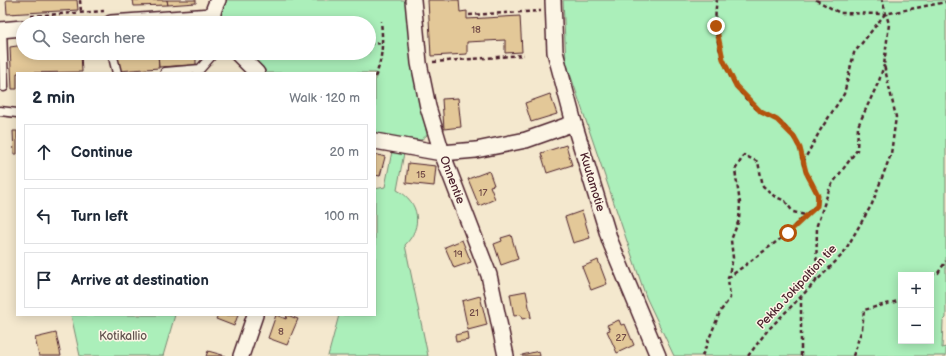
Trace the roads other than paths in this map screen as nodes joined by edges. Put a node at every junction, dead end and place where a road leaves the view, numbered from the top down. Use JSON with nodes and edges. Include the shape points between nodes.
{"nodes":[{"id":1,"x":218,"y":0,"type":"edge"},
{"id":2,"x":413,"y":0,"type":"edge"},
{"id":3,"x":553,"y":5,"type":"edge"},
{"id":4,"x":213,"y":16,"type":"edge"},
{"id":5,"x":16,"y":28,"type":"edge"},
{"id":6,"x":1,"y":29,"type":"edge"},
{"id":7,"x":114,"y":60,"type":"edge"},
{"id":8,"x":208,"y":60,"type":"edge"},
{"id":9,"x":244,"y":60,"type":"edge"},
{"id":10,"x":117,"y":72,"type":"edge"},
{"id":11,"x":165,"y":72,"type":"edge"},
{"id":12,"x":256,"y":72,"type":"edge"},
{"id":13,"x":4,"y":87,"type":"dead end"},
{"id":14,"x":16,"y":109,"type":"edge"},
{"id":15,"x":4,"y":111,"type":"edge"},
{"id":16,"x":16,"y":113,"type":"edge"},
{"id":17,"x":574,"y":123,"type":"junction"},
{"id":18,"x":376,"y":141,"type":"edge"},
{"id":19,"x":442,"y":153,"type":"junction"},
{"id":20,"x":255,"y":316,"type":"edge"},
{"id":21,"x":241,"y":356,"type":"edge"},
{"id":22,"x":506,"y":356,"type":"edge"},
{"id":23,"x":658,"y":356,"type":"edge"}],
"edges":[{"from":1,"to":4,"type":"street"},
{"from":2,"to":19,"type":"street","name":"Onnentie","via":[[419,64],[428,107]]},
{"from":3,"to":17,"type":"street","name":"Kuutamotie","via":[[555,52]]},
{"from":5,"to":6,"type":"street"},
{"from":6,"to":13,"type":"lane"},
{"from":7,"to":10,"type":"lane"},
{"from":8,"to":11,"type":"lane","via":[[200,69]]},
{"from":9,"to":12,"type":"street"},
{"from":14,"to":15,"type":"lane"},
{"from":15,"to":16,"type":"lane"},
{"from":17,"to":19,"type":"street","via":[[526,140],[476,150]]},
{"from":17,"to":23,"type":"street","name":"Kuutamotie","via":[[610,241]]},
{"from":18,"to":19,"type":"street"},
{"from":19,"to":22,"type":"street","name":"Onnentie","via":[[489,275]]},
{"from":20,"to":21,"type":"street"}]}
